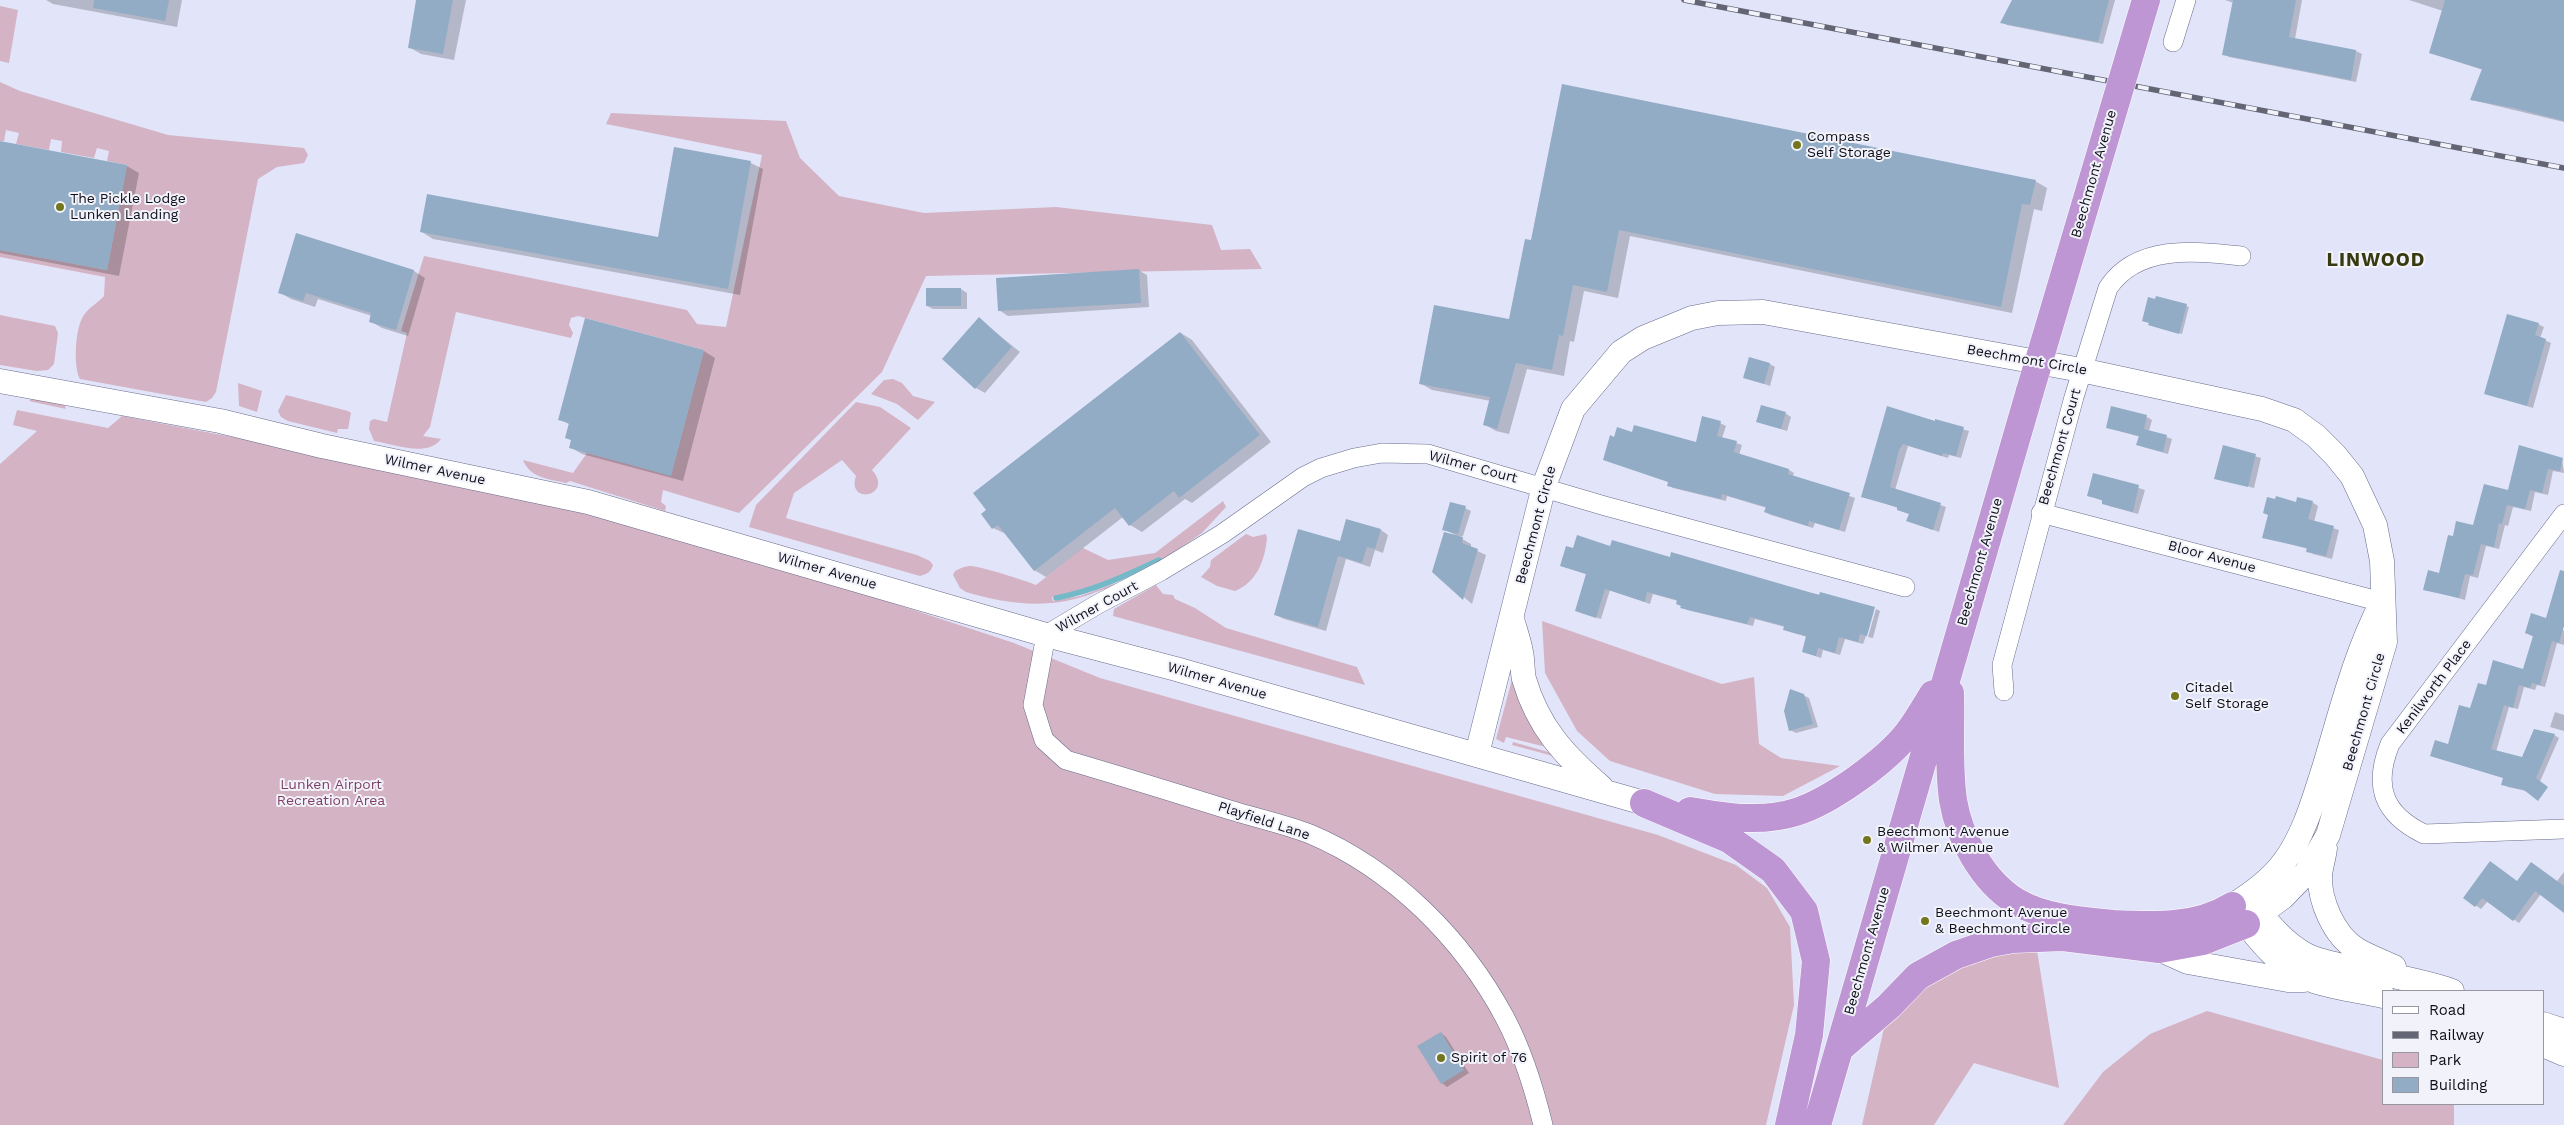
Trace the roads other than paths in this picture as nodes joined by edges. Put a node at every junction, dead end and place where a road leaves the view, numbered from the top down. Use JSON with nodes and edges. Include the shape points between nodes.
{"nodes":[{"id":1,"x":2146,"y":0,"type":"edge"},
{"id":2,"x":2186,"y":0,"type":"edge"},
{"id":3,"x":2173,"y":42,"type":"dead end"},
{"id":4,"x":2241,"y":256,"type":"dead end"},
{"id":5,"x":2082,"y":370,"type":"junction"},
{"id":6,"x":0,"y":381,"type":"edge"},
{"id":7,"x":1544,"y":486,"type":"junction"},
{"id":8,"x":2041,"y":513,"type":"junction"},
{"id":9,"x":2564,"y":514,"type":"edge"},
{"id":10,"x":1905,"y":587,"type":"dead end"},
{"id":11,"x":2382,"y":602,"type":"junction"},
{"id":12,"x":1511,"y":618,"type":"junction"},
{"id":13,"x":1046,"y":636,"type":"junction"},
{"id":14,"x":1949,"y":670,"type":"junction"},
{"id":15,"x":2004,"y":691,"type":"dead end"},
{"id":16,"x":1477,"y":754,"type":"junction"},
{"id":17,"x":1606,"y":791,"type":"junction"},
{"id":18,"x":1644,"y":803,"type":"junction"},
{"id":19,"x":2564,"y":829,"type":"edge"},
{"id":20,"x":2328,"y":835,"type":"junction"},
{"id":21,"x":2246,"y":910,"type":"junction"},
{"id":22,"x":2159,"y":949,"type":"junction"},
{"id":23,"x":2314,"y":980,"type":"junction"},
{"id":24,"x":2442,"y":988,"type":"edge"},
{"id":25,"x":2382,"y":996,"type":"edge"},
{"id":26,"x":2544,"y":1024,"type":"edge"},
{"id":27,"x":2564,"y":1032,"type":"edge"},
{"id":28,"x":2544,"y":1045,"type":"edge"},
{"id":29,"x":1839,"y":1049,"type":"junction"},
{"id":30,"x":2564,"y":1054,"type":"edge"},
{"id":31,"x":1543,"y":1125,"type":"edge"},
{"id":32,"x":1789,"y":1125,"type":"edge"},
{"id":33,"x":1817,"y":1125,"type":"edge"}],
"edges":[{"from":1,"to":14,"type":"highway","name":"Beechmont Avenue","bridge":true},
{"from":2,"to":3,"type":"street"},
{"from":4,"to":5,"type":"street","name":"Beechmont Court","via":[[2182,252],[2151,257],[2127,267],[2108,288]]},
{"from":5,"to":7,"type":"street","name":"Beechmont Circle","via":[[1763,312],[1718,313],[1692,318],[1651,334],[1621,352],[1573,409]]},
{"from":5,"to":8,"type":"street","name":"Beechmont Court"},
{"from":5,"to":11,"type":"street","name":"Beechmont Circle","via":[[2262,409],[2294,420],[2316,436],[2352,476],[2375,525],[2382,561]]},
{"from":6,"to":13,"type":"street","name":"Wilmer Avenue","via":[[220,421],[588,502]]},
{"from":7,"to":10,"type":"street","name":"Wilmer Court","via":[[1606,506]]},
{"from":7,"to":12,"type":"street","name":"Beechmont Circle"},
{"from":7,"to":13,"type":"street","name":"Wilmer Court","via":[[1428,454],[1382,453],[1354,458],[1303,477],[1222,534]]},
{"from":8,"to":11,"type":"street","name":"Bloor Avenue"},
{"from":8,"to":15,"type":"street","name":"Beechmont Court","via":[[2002,665]]},
{"from":9,"to":19,"type":"street","name":"Kenilworth Place","via":[[2390,744],[2381,774],[2383,792],[2394,814],[2407,826],[2424,834]]},
{"from":11,"to":20,"type":"street","name":"Beechmont Circle","via":[[2385,642]]},
{"from":11,"to":21,"type":"street","via":[[2366,633],[2304,825],[2284,862]]},
{"from":12,"to":16,"type":"street","name":"Beechmont Circle"},
{"from":12,"to":17,"type":"street","via":[[1521,652],[1524,678],[1536,709],[1569,759]]},
{"from":13,"to":16,"type":"street","name":"Wilmer Avenue"},
{"from":13,"to":31,"type":"street","name":"Playfield Lane","via":[[1034,705],[1044,740],[1066,760],[1309,834],[1356,858],[1388,880],[1418,905],[1478,974],[1522,1054]]},
{"from":14,"to":18,"type":"highway","via":[[1908,734],[1868,771],[1835,793],[1796,812],[1732,818]]},
{"from":14,"to":21,"type":"highway","via":[[1954,800],[1962,834],[1991,879],[2015,900],[2052,916],[2146,926]]},
{"from":14,"to":29,"type":"highway","name":"Beechmont Avenue"},
{"from":16,"to":17,"type":"street","name":"Wilmer Avenue"},
{"from":17,"to":18,"type":"street","name":"Wilmer Avenue"},
{"from":18,"to":32,"type":"highway","via":[[1729,839],[1772,870],[1804,911],[1816,961],[1808,1035]]},
{"from":20,"to":21,"type":"street","name":"Beechmont Circle","via":[[2306,873],[2283,897]]},
{"from":20,"to":24,"type":"street","via":[[2320,875],[2322,893],[2333,922],[2343,937],[2356,948]]},
{"from":21,"to":22,"type":"highway","via":[[2203,940]]},
{"from":21,"to":23,"type":"street","via":[[2265,947],[2284,964]]},
{"from":21,"to":24,"type":"street","via":[[2308,956]]},
{"from":22,"to":23,"type":"street","via":[[2188,962],[2288,980]]},
{"from":22,"to":29,"type":"highway","via":[[2063,937],[2013,939],[1991,944],[1956,955],[1918,976]]},
{"from":23,"to":25,"type":"street"},
{"from":26,"to":27,"type":"street"},
{"from":28,"to":30,"type":"street"},
{"from":29,"to":33,"type":"highway","name":"Beechmont Avenue"}]}
